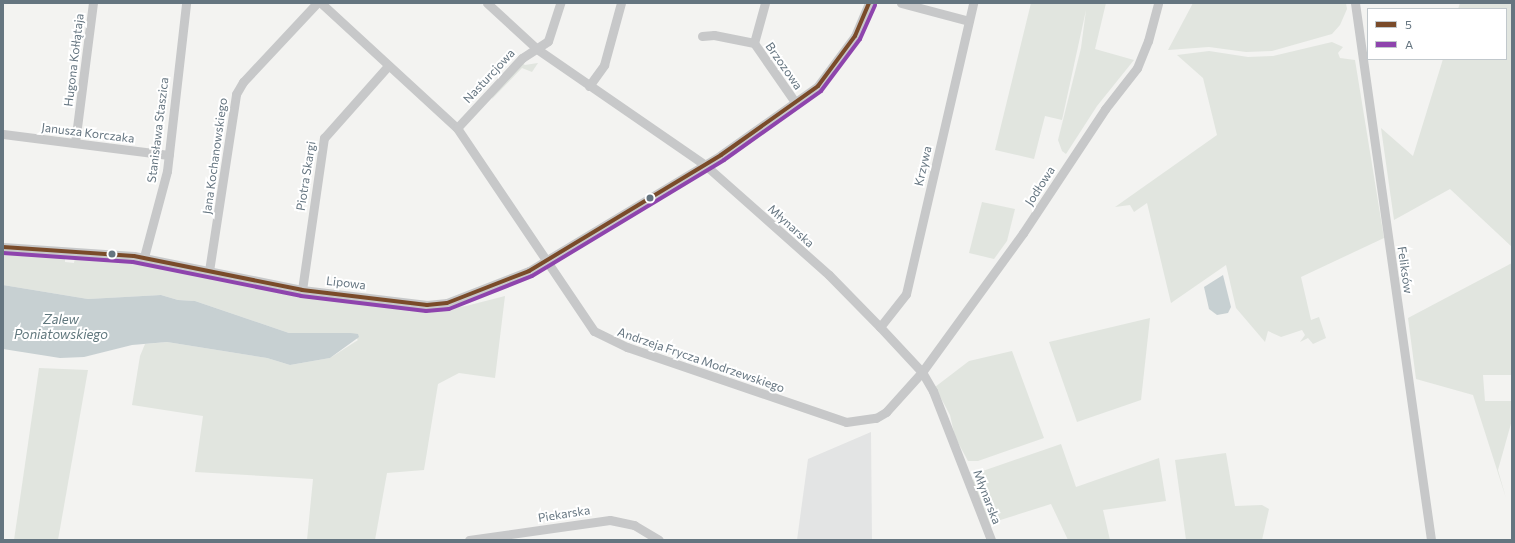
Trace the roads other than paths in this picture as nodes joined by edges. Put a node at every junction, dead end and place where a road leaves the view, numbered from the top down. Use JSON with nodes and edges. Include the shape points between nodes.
{"nodes":[{"id":1,"x":93,"y":3,"type":"edge"},
{"id":2,"x":186,"y":3,"type":"edge"},
{"id":3,"x":317,"y":3,"type":"edge"},
{"id":4,"x":321,"y":3,"type":"edge"},
{"id":5,"x":487,"y":3,"type":"edge"},
{"id":6,"x":560,"y":3,"type":"edge"},
{"id":7,"x":621,"y":3,"type":"edge"},
{"id":8,"x":765,"y":3,"type":"edge"},
{"id":9,"x":869,"y":3,"type":"edge"},
{"id":10,"x":901,"y":3,"type":"edge"},
{"id":11,"x":974,"y":3,"type":"edge"},
{"id":12,"x":1158,"y":3,"type":"edge"},
{"id":13,"x":1355,"y":3,"type":"edge"},
{"id":14,"x":969,"y":20,"type":"junction"},
{"id":15,"x":702,"y":36,"type":"dead end"},
{"id":16,"x":754,"y":43,"type":"junction"},
{"id":17,"x":537,"y":49,"type":"junction"},
{"id":18,"x":388,"y":66,"type":"junction"},
{"id":19,"x":589,"y":86,"type":"junction"},
{"id":20,"x":795,"y":102,"type":"junction"},
{"id":21,"x":457,"y":128,"type":"junction"},
{"id":22,"x":3,"y":134,"type":"edge"},
{"id":23,"x":75,"y":143,"type":"junction"},
{"id":24,"x":169,"y":156,"type":"junction"},
{"id":25,"x":704,"y":164,"type":"junction"},
{"id":26,"x":3,"y":247,"type":"edge"},
{"id":27,"x":144,"y":257,"type":"junction"},
{"id":28,"x":547,"y":261,"type":"junction"},
{"id":29,"x":209,"y":271,"type":"junction"},
{"id":30,"x":302,"y":290,"type":"junction"},
{"id":31,"x":880,"y":327,"type":"junction"},
{"id":32,"x":922,"y":372,"type":"junction"},
{"id":33,"x":540,"y":530,"type":"junction"},
{"id":34,"x":469,"y":540,"type":"edge"},
{"id":35,"x":540,"y":540,"type":"edge"},
{"id":36,"x":659,"y":540,"type":"edge"},
{"id":37,"x":991,"y":540,"type":"edge"},
{"id":38,"x":1431,"y":540,"type":"edge"}],
"edges":[{"from":1,"to":23,"type":"street","name":"Hugona Kołłątaja"},
{"from":2,"to":24,"type":"street","name":"Stanisława Staszica"},
{"from":3,"to":29,"type":"street","name":"Jana Kochanowskiego","via":[[243,82],[236,94]]},
{"from":4,"to":18,"type":"street","name":"Andrzeja Frycza Modrzewskiego"},
{"from":5,"to":17,"type":"street","name":"Młynarska"},
{"from":6,"to":17,"type":"street","name":"Nasturcjowa","via":[[552,33],[548,41]]},
{"from":7,"to":19,"type":"street","via":[[604,65]]},
{"from":8,"to":16,"type":"street","name":"Brzozowa"},
{"from":9,"to":20,"type":"street","name":"Lipowa","via":[[855,36],[836,65],[818,86]]},
{"from":10,"to":14,"type":"street"},
{"from":11,"to":14,"type":"street","name":"Krzywa"},
{"from":12,"to":32,"type":"street","name":"Jodłowa","via":[[1146,47],[1137,68],[1105,109],[1019,240]]},
{"from":13,"to":38,"type":"street","name":"Feliksów"},
{"from":14,"to":31,"type":"street","name":"Krzywa","via":[[906,294]]},
{"from":15,"to":16,"type":"street","name":"Brzozowa","via":[[714,35]]},
{"from":16,"to":20,"type":"street","name":"Brzozowa"},
{"from":17,"to":19,"type":"street","name":"Młynarska"},
{"from":17,"to":21,"type":"street","name":"Nasturcjowa","via":[[522,58]]},
{"from":18,"to":21,"type":"street","name":"Andrzeja Frycza Modrzewskiego"},
{"from":18,"to":30,"type":"street","name":"Piotra Skargi","via":[[324,138]]},
{"from":19,"to":25,"type":"street","name":"Młynarska"},
{"from":20,"to":25,"type":"street","name":"Lipowa","via":[[721,155]]},
{"from":21,"to":28,"type":"street","name":"Andrzeja Frycza Modrzewskiego"},
{"from":22,"to":23,"type":"street","name":"Janusza Korczaka"},
{"from":23,"to":24,"type":"street","name":"Janusza Korczaka"},
{"from":24,"to":27,"type":"street","name":"Stanisława Staszica","via":[[165,181]]},
{"from":25,"to":28,"type":"street","name":"Lipowa"},
{"from":25,"to":31,"type":"street","name":"Młynarska","via":[[829,276]]},
{"from":26,"to":27,"type":"street","name":"Lipowa"},
{"from":27,"to":29,"type":"street","name":"Lipowa"},
{"from":28,"to":30,"type":"street","name":"Lipowa","via":[[514,278],[437,305]]},
{"from":28,"to":32,"type":"street","name":"Andrzeja Frycza Modrzewskiego","via":[[588,324],[607,339],[834,419],[859,422],[876,418],[895,403]]},
{"from":29,"to":30,"type":"street","name":"Lipowa"},
{"from":31,"to":32,"type":"street","name":"Młynarska"},
{"from":32,"to":37,"type":"street","name":"Młynarska","via":[[937,401]]},
{"from":33,"to":34,"type":"street","name":"Piekarska"},
{"from":33,"to":35,"type":"street"},
{"from":33,"to":36,"type":"street","name":"Piekarska","via":[[610,520],[634,525]]}]}
